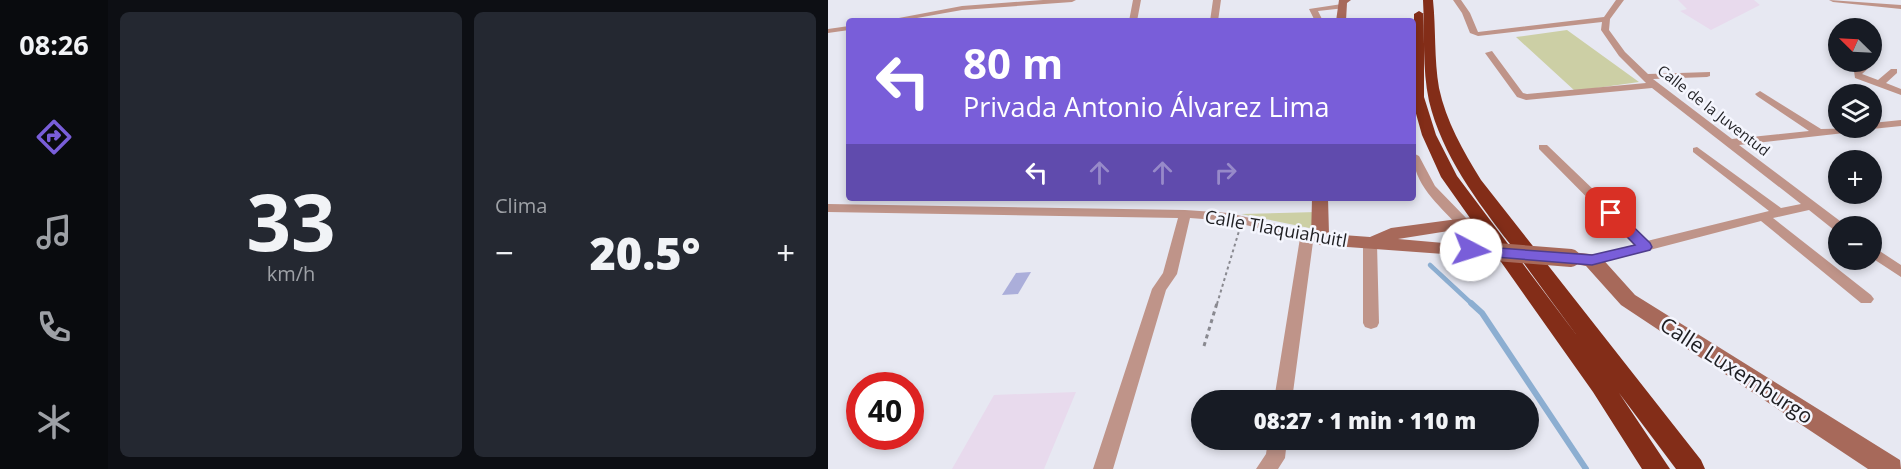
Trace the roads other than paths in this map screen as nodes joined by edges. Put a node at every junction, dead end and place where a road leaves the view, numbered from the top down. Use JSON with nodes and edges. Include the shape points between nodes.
{"nodes":[{"id":1,"x":1071,"y":0,"type":"edge"},
{"id":2,"x":1137,"y":0,"type":"edge"},
{"id":3,"x":1217,"y":0,"type":"edge"},
{"id":4,"x":1418,"y":0,"type":"edge"},
{"id":5,"x":1428,"y":0,"type":"edge"},
{"id":6,"x":1457,"y":0,"type":"edge"},
{"id":7,"x":1620,"y":0,"type":"edge"},
{"id":8,"x":1833,"y":0,"type":"edge"},
{"id":9,"x":1877,"y":2,"type":"edge"},
{"id":10,"x":1344,"y":3,"type":"edge"},
{"id":11,"x":1901,"y":7,"type":"edge"},
{"id":12,"x":904,"y":18,"type":"edge"},
{"id":13,"x":1134,"y":18,"type":"edge"},
{"id":14,"x":1214,"y":18,"type":"edge"},
{"id":15,"x":1318,"y":18,"type":"edge"},
{"id":16,"x":1342,"y":18,"type":"edge"},
{"id":17,"x":1606,"y":19,"type":"junction"},
{"id":18,"x":846,"y":28,"type":"edge"},
{"id":19,"x":828,"y":31,"type":"edge"},
{"id":20,"x":1488,"y":53,"type":"dead end"},
{"id":21,"x":1894,"y":71,"type":"dead end"},
{"id":22,"x":1858,"y":72,"type":"edge"},
{"id":23,"x":1707,"y":74,"type":"dead end"},
{"id":24,"x":1649,"y":81,"type":"junction"},
{"id":25,"x":1880,"y":84,"type":"joint"},
{"id":26,"x":1882,"y":85,"type":"edge"},
{"id":27,"x":1901,"y":92,"type":"edge"},
{"id":28,"x":1760,"y":94,"type":"dead end"},
{"id":29,"x":1901,"y":123,"type":"edge"},
{"id":30,"x":1882,"y":125,"type":"edge"},
{"id":31,"x":1828,"y":132,"type":"edge"},
{"id":32,"x":1819,"y":133,"type":"junction"},
{"id":33,"x":1729,"y":143,"type":"junction"},
{"id":34,"x":1543,"y":147,"type":"dead end"},
{"id":35,"x":1697,"y":150,"type":"dead end"},
{"id":36,"x":1416,"y":162,"type":"edge"},
{"id":37,"x":1320,"y":201,"type":"edge"},
{"id":38,"x":884,"y":203,"type":"edge"},
{"id":39,"x":1058,"y":204,"type":"edge"},
{"id":40,"x":1810,"y":206,"type":"junction"},
{"id":41,"x":828,"y":208,"type":"edge"},
{"id":42,"x":1779,"y":212,"type":"junction"},
{"id":43,"x":1185,"y":214,"type":"junction"},
{"id":44,"x":1763,"y":216,"type":"junction"},
{"id":45,"x":1828,"y":219,"type":"edge"},
{"id":46,"x":1471,"y":222,"type":"junction"},
{"id":47,"x":1314,"y":237,"type":"junction"},
{"id":48,"x":1370,"y":244,"type":"junction"},
{"id":49,"x":1645,"y":247,"type":"junction"},
{"id":50,"x":1882,"y":258,"type":"edge"},
{"id":51,"x":1581,"y":259,"type":"junction"},
{"id":52,"x":1901,"y":272,"type":"edge"},
{"id":53,"x":1866,"y":299,"type":"dead end"},
{"id":54,"x":1371,"y":323,"type":"dead end"},
{"id":55,"x":1285,"y":390,"type":"edge"},
{"id":56,"x":1276,"y":450,"type":"edge"},
{"id":57,"x":1103,"y":469,"type":"edge"},
{"id":58,"x":1266,"y":469,"type":"edge"},
{"id":59,"x":1657,"y":469,"type":"edge"},
{"id":60,"x":1692,"y":469,"type":"edge"},
{"id":61,"x":1891,"y":469,"type":"edge"}],
"edges":[{"from":1,"to":12,"type":"street","via":[[962,8]]},
{"from":2,"to":13,"type":"street"},
{"from":3,"to":14,"type":"street"},
{"from":4,"to":46,"type":"highway","via":[[1418,97],[1429,135]]},
{"from":5,"to":60,"type":"highway","via":[[1432,86],[1452,147],[1480,193]]},
{"from":6,"to":17,"type":"street","via":[[1478,34]]},
{"from":7,"to":17,"type":"street"},
{"from":8,"to":9,"type":"street"},
{"from":9,"to":11,"type":"street"},
{"from":10,"to":15,"type":"street","via":[[1313,9]]},
{"from":10,"to":16,"type":"street"},
{"from":17,"to":24,"type":"street","name":"Calle de la Juventud","via":[[1605,30]]},
{"from":18,"to":19,"type":"street"},
{"from":20,"to":24,"type":"street","via":[[1520,95],[1526,97]]},
{"from":21,"to":25,"type":"street"},
{"from":22,"to":25,"type":"street","via":[[1862,78]]},
{"from":23,"to":24,"type":"street"},
{"from":24,"to":33,"type":"street","name":"Calle de la Juventud"},
{"from":26,"to":27,"type":"street"},
{"from":28,"to":32,"type":"street"},
{"from":29,"to":30,"type":"street"},
{"from":31,"to":32,"type":"street"},
{"from":32,"to":33,"type":"street"},
{"from":33,"to":40,"type":"street","name":"Calle de la Juventud"},
{"from":34,"to":49,"type":"street"},
{"from":35,"to":42,"type":"street"},
{"from":36,"to":46,"type":"street","via":[[1430,188]]},
{"from":37,"to":47,"type":"street"},
{"from":38,"to":39,"type":"street","name":"Calle Tlaquiahuitl"},
{"from":38,"to":41,"type":"street","name":"Calle Tlaquiahuitl"},
{"from":39,"to":43,"type":"street","name":"Calle Tlaquiahuitl"},
{"from":40,"to":42,"type":"street"},
{"from":40,"to":45,"type":"street","name":"Calle de la Juventud"},
{"from":42,"to":44,"type":"street"},
{"from":43,"to":47,"type":"street","name":"Calle Tlaquiahuitl","via":[[1242,220]]},
{"from":43,"to":57,"type":"street","via":[[1170,274],[1159,289]]},
{"from":44,"to":49,"type":"street"},
{"from":44,"to":53,"type":"street"},
{"from":46,"to":48,"type":"street","via":[[1391,234]]},
{"from":46,"to":59,"type":"highway","via":[[1601,385]]},
{"from":47,"to":48,"type":"street","name":"Calle Tlaquiahuitl"},
{"from":47,"to":55,"type":"street"},
{"from":48,"to":51,"type":"street","name":"Calle Tlaquiahuitl","bridge":true},
{"from":48,"to":54,"type":"street"},
{"from":49,"to":51,"type":"street"},
{"from":50,"to":52,"type":"street"},
{"from":51,"to":61,"type":"street","name":"Calle Luxemburgo","via":[[1628,300]]},
{"from":56,"to":58,"type":"street"}]}
